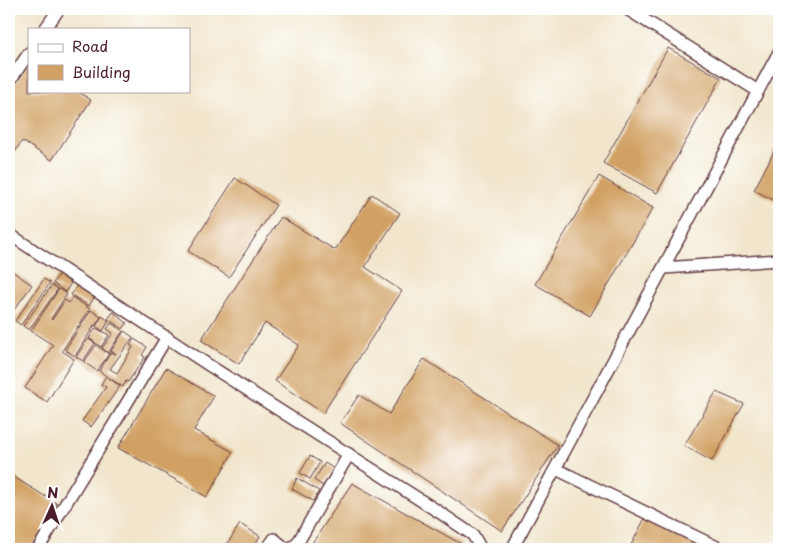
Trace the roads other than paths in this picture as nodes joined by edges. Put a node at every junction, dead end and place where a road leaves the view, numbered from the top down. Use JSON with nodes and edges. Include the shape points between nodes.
{"nodes":[{"id":1,"x":59,"y":9,"type":"edge"},
{"id":2,"x":627,"y":9,"type":"edge"},
{"id":3,"x":46,"y":28,"type":"edge"},
{"id":4,"x":779,"y":52,"type":"edge"},
{"id":5,"x":28,"y":54,"type":"edge"},
{"id":6,"x":9,"y":82,"type":"edge"},
{"id":7,"x":758,"y":91,"type":"junction"},
{"id":8,"x":9,"y":234,"type":"edge"},
{"id":9,"x":779,"y":260,"type":"edge"},
{"id":10,"x":664,"y":268,"type":"junction"},
{"id":11,"x":167,"y":337,"type":"junction"},
{"id":12,"x":349,"y":454,"type":"junction"},
{"id":13,"x":556,"y":469,"type":"junction"},
{"id":14,"x":38,"y":549,"type":"edge"},
{"id":15,"x":267,"y":549,"type":"edge"},
{"id":16,"x":287,"y":549,"type":"edge"},
{"id":17,"x":481,"y":549,"type":"edge"},
{"id":18,"x":512,"y":549,"type":"edge"},
{"id":19,"x":721,"y":549,"type":"edge"}],
"edges":[{"from":1,"to":3,"type":"street"},
{"from":2,"to":7,"type":"street"},
{"from":4,"to":7,"type":"street"},
{"from":5,"to":6,"type":"street"},
{"from":7,"to":10,"type":"street"},
{"from":8,"to":11,"type":"street"},
{"from":9,"to":10,"type":"street"},
{"from":10,"to":13,"type":"street"},
{"from":11,"to":12,"type":"street"},
{"from":11,"to":14,"type":"street"},
{"from":12,"to":16,"type":"street","via":[[297,544]]},
{"from":12,"to":17,"type":"street","via":[[473,535]]},
{"from":13,"to":18,"type":"street"},
{"from":13,"to":19,"type":"street"},
{"from":15,"to":16,"type":"street","via":[[274,539]]}]}
